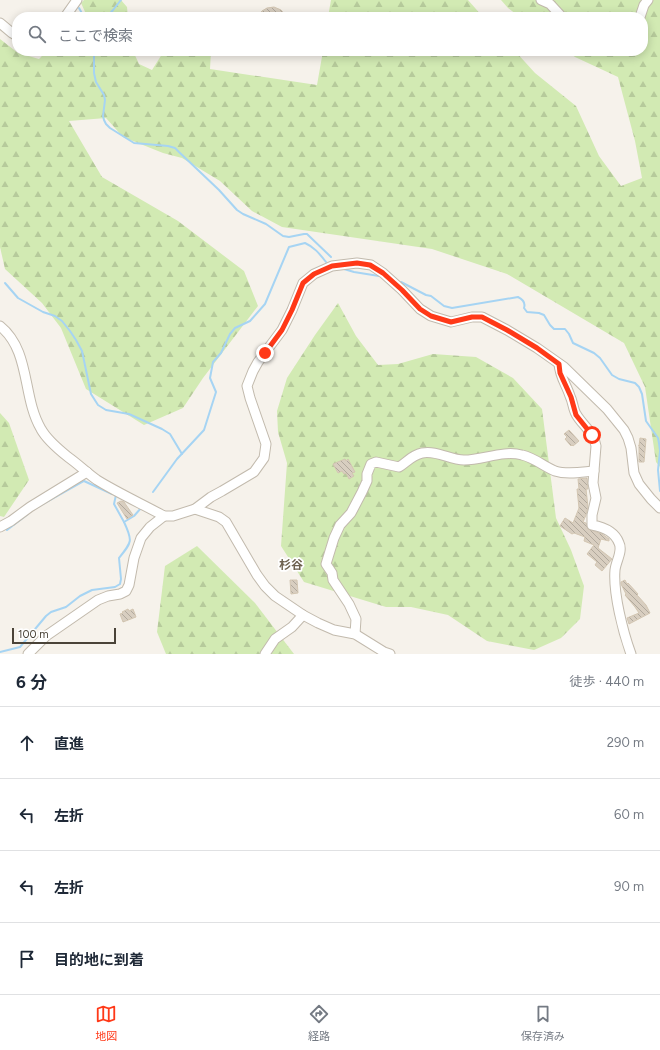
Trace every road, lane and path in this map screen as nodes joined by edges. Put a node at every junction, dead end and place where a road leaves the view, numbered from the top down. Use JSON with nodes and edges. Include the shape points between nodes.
{"nodes":[{"id":1,"x":77,"y":0,"type":"edge"},
{"id":2,"x":541,"y":0,"type":"edge"},
{"id":3,"x":648,"y":0,"type":"edge"},
{"id":4,"x":69,"y":12,"type":"edge"},
{"id":5,"x":557,"y":12,"type":"edge"},
{"id":6,"x":642,"y":12,"type":"edge"},
{"id":7,"x":0,"y":23,"type":"edge"},
{"id":8,"x":12,"y":33,"type":"edge"},
{"id":9,"x":0,"y":326,"type":"edge"},
{"id":10,"x":559,"y":364,"type":"junction"},
{"id":11,"x":87,"y":472,"type":"junction"},
{"id":12,"x":594,"y":472,"type":"junction"},
{"id":13,"x":660,"y":508,"type":"edge"},
{"id":14,"x":195,"y":509,"type":"junction"},
{"id":15,"x":164,"y":516,"type":"junction"},
{"id":16,"x":0,"y":527,"type":"edge"},
{"id":17,"x":303,"y":615,"type":"junction"},
{"id":18,"x":355,"y":634,"type":"junction"},
{"id":19,"x":28,"y":654,"type":"edge"},
{"id":20,"x":265,"y":654,"type":"edge"},
{"id":21,"x":390,"y":654,"type":"edge"},
{"id":22,"x":631,"y":654,"type":"edge"}],
"edges":[{"from":1,"to":4,"type":"street"},
{"from":2,"to":5,"type":"street","via":[[550,4]]},
{"from":3,"to":6,"type":"street"},
{"from":7,"to":8,"type":"street"},
{"from":9,"to":11,"type":"street","via":[[14,342],[21,358],[34,412],[45,436]]},
{"from":10,"to":12,"type":"street","via":[[576,415],[595,440]]},
{"from":10,"to":13,"type":"street","via":[[624,430],[639,484]]},
{"from":10,"to":14,"type":"street","via":[[537,348],[482,317],[451,322],[431,316],[420,309],[383,273],[370,265],[357,263],[332,266],[314,274],[303,283],[282,330],[258,362],[247,386],[266,444],[264,458],[254,472]]},
{"from":11,"to":15,"type":"street"},
{"from":11,"to":16,"type":"street"},
{"from":12,"to":18,"type":"street","via":[[564,473],[520,454],[463,460],[434,452],[411,456],[399,467],[376,462],[371,464],[367,481],[351,514],[340,525],[334,538],[326,564],[356,619]]},
{"from":12,"to":22,"type":"street","via":[[596,498],[592,525],[611,533],[620,543],[615,570],[617,594]]},
{"from":14,"to":15,"type":"street"},
{"from":14,"to":17,"type":"street","via":[[226,522],[265,586]]},
{"from":15,"to":19,"type":"street","via":[[141,538],[134,558],[130,585],[126,591],[88,606],[46,636]]},
{"from":17,"to":18,"type":"street","via":[[326,627]]},
{"from":17,"to":20,"type":"street","via":[[275,639]]},
{"from":18,"to":21,"type":"street"}]}
